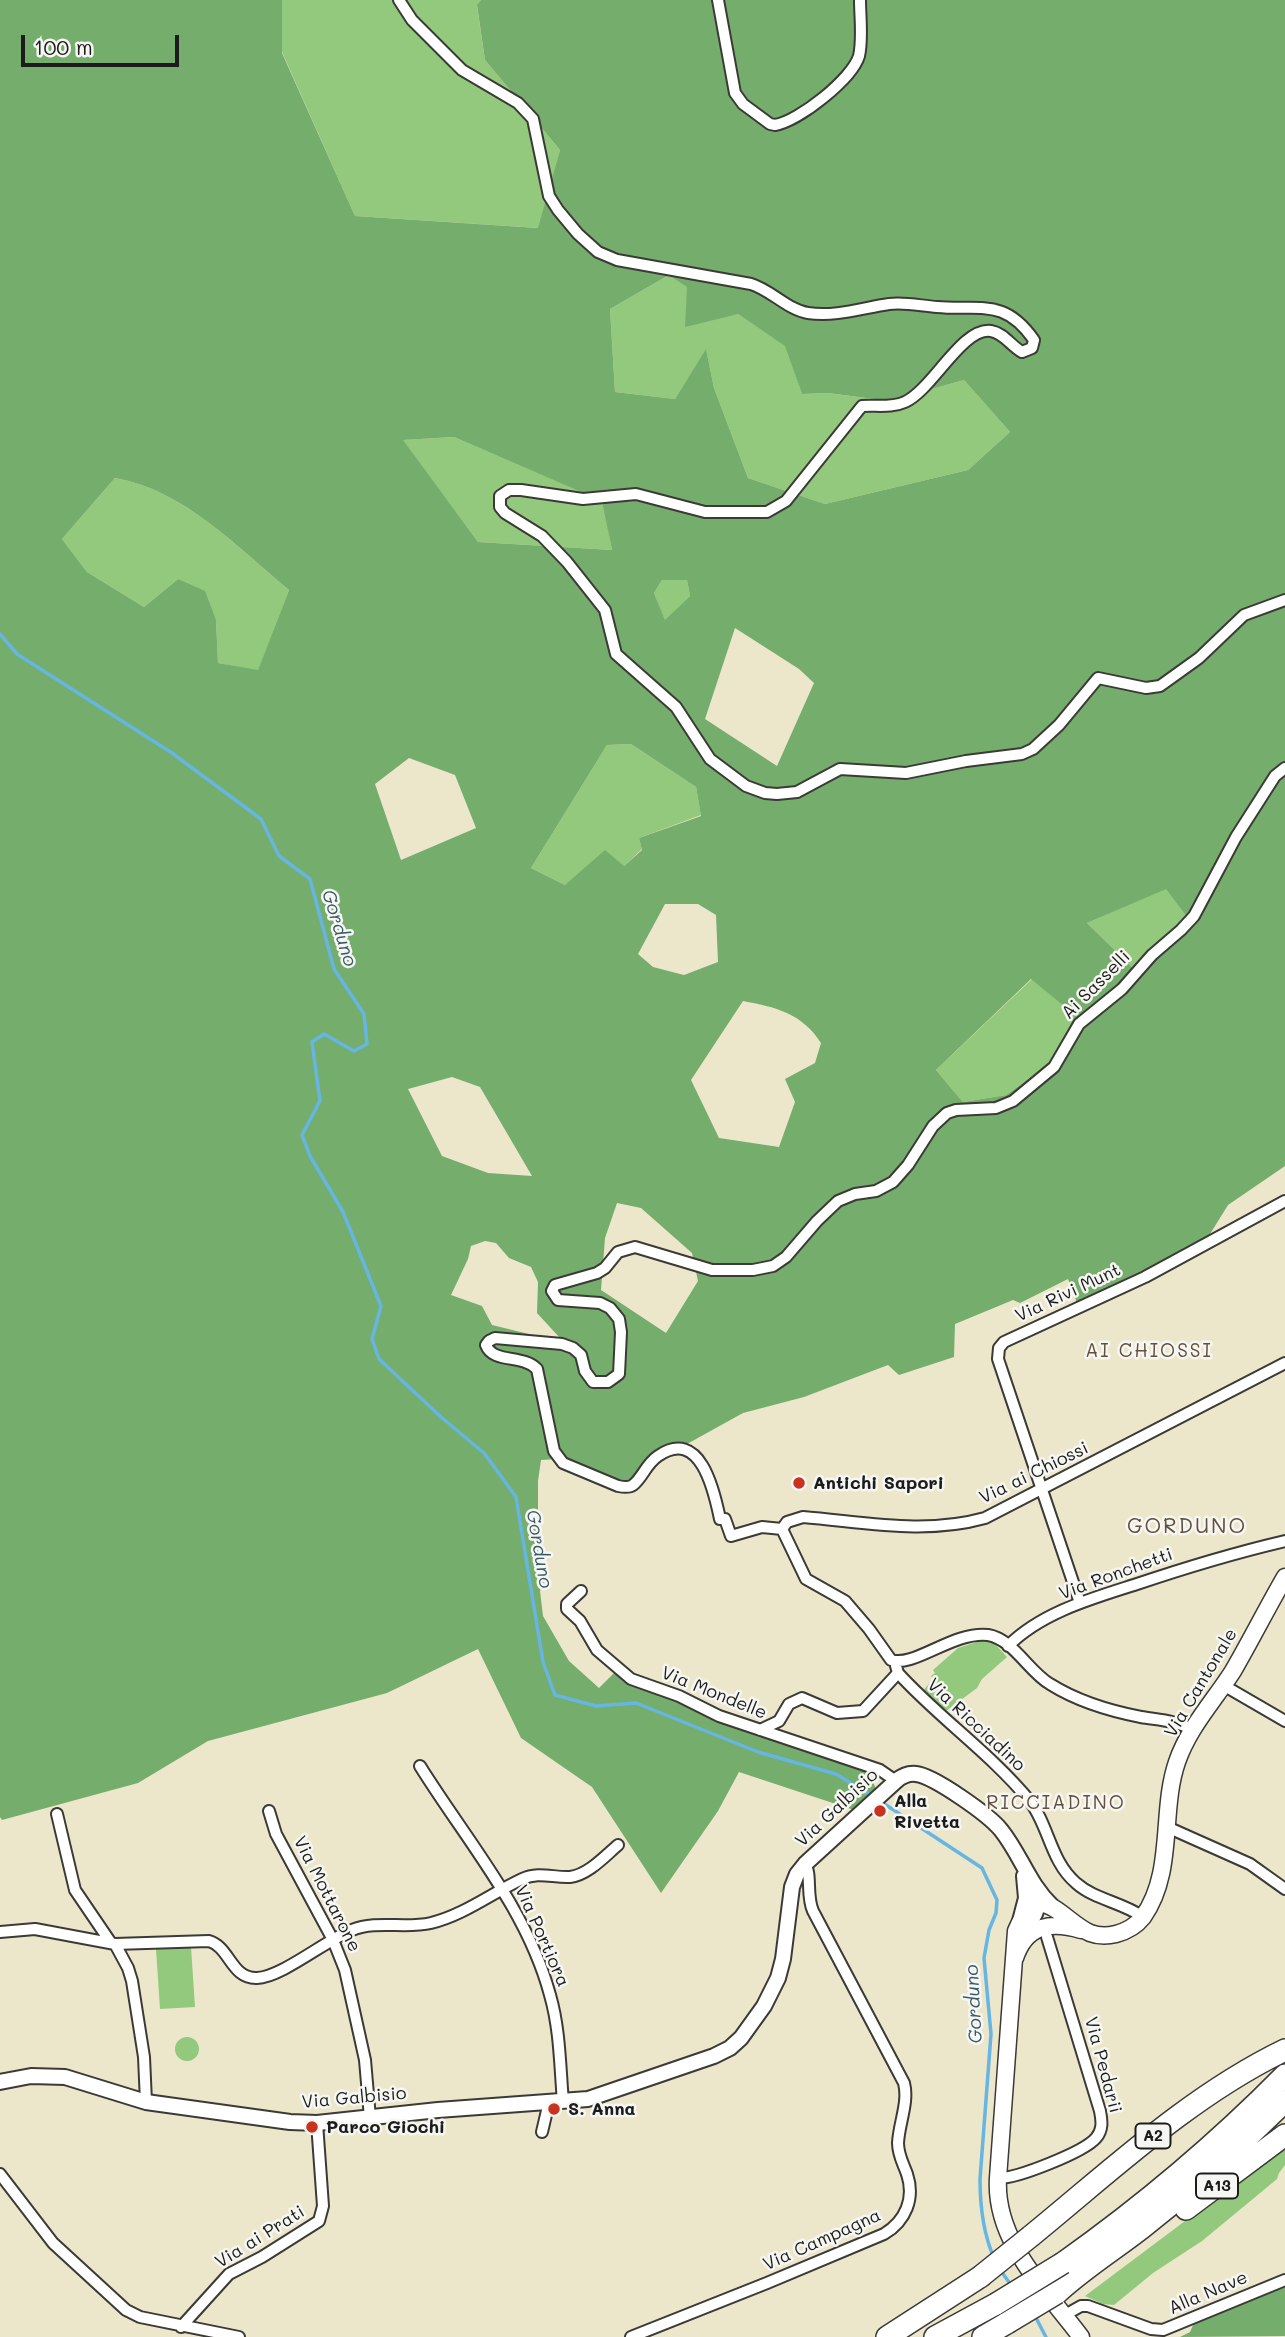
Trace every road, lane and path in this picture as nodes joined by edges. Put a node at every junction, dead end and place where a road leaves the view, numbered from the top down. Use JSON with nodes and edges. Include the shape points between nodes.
{"nodes":[{"id":1,"x":399,"y":0,"type":"edge"},
{"id":2,"x":718,"y":0,"type":"edge"},
{"id":3,"x":860,"y":0,"type":"edge"},
{"id":4,"x":1285,"y":600,"type":"edge"},
{"id":5,"x":1285,"y":768,"type":"edge"},
{"id":6,"x":1285,"y":1201,"type":"edge"},
{"id":7,"x":1285,"y":1363,"type":"edge"},
{"id":8,"x":696,"y":1455,"type":"joint"},
{"id":9,"x":1042,"y":1490,"type":"junction"},
{"id":10,"x":782,"y":1529,"type":"junction"},
{"id":11,"x":1285,"y":1541,"type":"edge"},
{"id":12,"x":1285,"y":1577,"type":"edge"},
{"id":13,"x":581,"y":1591,"type":"dead end"},
{"id":14,"x":1080,"y":1603,"type":"junction"},
{"id":15,"x":1008,"y":1646,"type":"junction"},
{"id":16,"x":897,"y":1667,"type":"junction"},
{"id":17,"x":1223,"y":1685,"type":"junction"},
{"id":18,"x":1285,"y":1721,"type":"edge"},
{"id":19,"x":760,"y":1730,"type":"junction"},
{"id":20,"x":1192,"y":1730,"type":"junction"},
{"id":21,"x":420,"y":1766,"type":"dead end"},
{"id":22,"x":894,"y":1782,"type":"junction"},
{"id":23,"x":269,"y":1811,"type":"dead end"},
{"id":24,"x":57,"y":1814,"type":"dead end"},
{"id":25,"x":1167,"y":1826,"type":"junction"},
{"id":26,"x":618,"y":1845,"type":"dead end"},
{"id":27,"x":805,"y":1864,"type":"junction"},
{"id":28,"x":1030,"y":1885,"type":"junction"},
{"id":29,"x":1285,"y":1889,"type":"edge"},
{"id":30,"x":502,"y":1890,"type":"junction"},
{"id":31,"x":1046,"y":1905,"type":"junction"},
{"id":32,"x":1143,"y":1917,"type":"junction"},
{"id":33,"x":1018,"y":1924,"type":"junction"},
{"id":34,"x":1064,"y":1925,"type":"junction"},
{"id":35,"x":0,"y":1932,"type":"edge"},
{"id":36,"x":1090,"y":1933,"type":"junction"},
{"id":37,"x":1048,"y":1937,"type":"dead end"},
{"id":38,"x":333,"y":1940,"type":"junction"},
{"id":39,"x":113,"y":1944,"type":"junction"},
{"id":40,"x":1016,"y":1957,"type":"junction"},
{"id":41,"x":1285,"y":2050,"type":"edge"},
{"id":42,"x":1285,"y":2075,"type":"edge"},
{"id":43,"x":0,"y":2082,"type":"edge"},
{"id":44,"x":1285,"y":2101,"type":"edge"},
{"id":45,"x":146,"y":2102,"type":"junction"},
{"id":46,"x":556,"y":2102,"type":"junction"},
{"id":47,"x":370,"y":2118,"type":"junction"},
{"id":48,"x":317,"y":2123,"type":"junction"},
{"id":49,"x":542,"y":2132,"type":"dead end"},
{"id":50,"x":1285,"y":2135,"type":"edge"},
{"id":51,"x":0,"y":2174,"type":"edge"},
{"id":52,"x":998,"y":2178,"type":"junction"},
{"id":53,"x":1071,"y":2276,"type":"junction"},
{"id":54,"x":1285,"y":2280,"type":"edge"},
{"id":55,"x":1065,"y":2315,"type":"junction"},
{"id":56,"x":181,"y":2327,"type":"junction"},
{"id":57,"x":239,"y":2337,"type":"edge"},
{"id":58,"x":631,"y":2337,"type":"edge"},
{"id":59,"x":887,"y":2337,"type":"edge"},
{"id":60,"x":935,"y":2337,"type":"edge"},
{"id":61,"x":983,"y":2337,"type":"edge"},
{"id":62,"x":1082,"y":2337,"type":"edge"}],
"edges":[{"from":1,"to":4,"type":"street","via":[[412,20],[463,70],[518,103],[533,118],[549,196],[578,234],[604,255],[763,287],[810,313],[838,314],[902,303],[996,309],[1034,341],[1032,348],[1022,352],[996,333],[977,333],[907,401],[862,406],[786,501],[767,512],[705,512],[636,494],[583,499],[521,489],[500,496],[505,513],[532,528],[567,562],[605,610],[616,654],[676,707],[719,768],[746,786],[777,794],[797,792],[840,769],[905,772],[1022,754],[1059,725],[1098,677],[1146,688],[1160,686],[1199,658],[1244,615]]},
{"from":2,"to":3,"type":"street","via":[[735,93],[743,104],[775,125],[820,103],[856,61]]},
{"from":5,"to":8,"type":"street","name":"Ai Sasselli","via":[[1275,776],[1233,842],[1194,916],[1122,989],[1079,1024],[1054,1068],[1023,1094],[1005,1105],[947,1113],[893,1182],[838,1201],[780,1262],[764,1269],[712,1270],[629,1248],[618,1252],[601,1271],[555,1285],[552,1291],[558,1300],[600,1303],[615,1313],[620,1325],[620,1371],[613,1381],[593,1382],[581,1354],[568,1346],[495,1339],[487,1343],[494,1355],[527,1361],[537,1369],[554,1451],[564,1463],[628,1487],[662,1453],[682,1449]]},
{"from":6,"to":9,"type":"street","name":"Via Rivi Munt","via":[[1145,1277],[1000,1345],[998,1359]]},
{"from":7,"to":9,"type":"street","name":"Via ai Chiossi"},
{"from":8,"to":10,"type":"street","name":"Via ai Chiossi","via":[[720,1519],[725,1519],[732,1536],[762,1527]]},
{"from":9,"to":10,"type":"street","name":"Via ai Chiossi","via":[[994,1514],[960,1523],[913,1528],[803,1517],[786,1522]]},
{"from":9,"to":14,"type":"street"},
{"from":10,"to":16,"type":"street","name":"Via Ricciadino","via":[[806,1579],[845,1601]]},
{"from":11,"to":14,"type":"street","name":"Via Ronchetti","via":[[1183,1568]]},
{"from":12,"to":17,"type":"main road","name":"Via Cantonale"},
{"from":13,"to":19,"type":"street","name":"Via Mondelle","via":[[567,1609],[617,1670]]},
{"from":14,"to":15,"type":"street","name":"Via Ronchetti","via":[[1023,1632]]},
{"from":15,"to":16,"type":"street","via":[[995,1637],[957,1639]]},
{"from":15,"to":20,"type":"street","via":[[1050,1684],[1083,1700]]},
{"from":16,"to":19,"type":"street","via":[[861,1712],[837,1713],[802,1698],[789,1704],[779,1721]]},
{"from":16,"to":32,"type":"street","name":"Via Ricciadino","via":[[930,1708],[989,1757],[1031,1802],[1068,1875],[1086,1891]]},
{"from":17,"to":18,"type":"street"},
{"from":17,"to":20,"type":"main road","name":"Via Cantonale"},
{"from":19,"to":22,"type":"street","name":"Via Mondelle","via":[[880,1770]]},
{"from":20,"to":25,"type":"main road","name":"Via Cantonale","via":[[1175,1771]]},
{"from":21,"to":30,"type":"street","name":"Via Portiora"},
{"from":22,"to":27,"type":"street","name":"Via Galbisio"},
{"from":22,"to":28,"type":"street","name":"Via Galbisio","via":[[906,1775],[922,1775],[982,1811],[1003,1831]]},
{"from":23,"to":38,"type":"street","name":"Via Mottarone","via":[[276,1834]]},
{"from":24,"to":39,"type":"street","via":[[75,1889]]},
{"from":25,"to":29,"type":"street","via":[[1243,1860]]},
{"from":25,"to":32,"type":"main road","name":"Via Cantonale","via":[[1158,1882]]},
{"from":26,"to":30,"type":"street","via":[[576,1876],[531,1876]]},
{"from":27,"to":46,"type":"street","name":"Via Galbisio","via":[[792,1887],[778,1978],[741,2038],[724,2052],[635,2085],[588,2099]]},
{"from":27,"to":58,"type":"street","name":"Via Campagna","via":[[813,1911],[904,2083],[898,2148],[909,2180],[909,2204],[902,2219],[884,2234]]},
{"from":28,"to":31,"type":"street"},
{"from":28,"to":33,"type":"street"},
{"from":30,"to":38,"type":"street","via":[[434,1922],[367,1926]]},
{"from":30,"to":46,"type":"street","name":"Via Portiora","via":[[553,2007],[558,2045]]},
{"from":31,"to":33,"type":"main road","via":[[1027,1913]]},
{"from":31,"to":34,"type":"street"},
{"from":31,"to":36,"type":"main road"},
{"from":31,"to":40,"type":"street","via":[[1022,1934]]},
{"from":32,"to":36,"type":"main road","via":[[1120,1933]]},
{"from":33,"to":40,"type":"main road"},
{"from":34,"to":36,"type":"main road"},
{"from":34,"to":40,"type":"main road","via":[[1036,1929]]},
{"from":35,"to":39,"type":"street","via":[[35,1929]]},
{"from":37,"to":52,"type":"street","name":"Via Pedarii","via":[[1100,2111],[1101,2129],[1081,2149],[1022,2174]]},
{"from":38,"to":39,"type":"street","via":[[273,1973],[254,1978],[239,1972],[213,1942]]},
{"from":38,"to":47,"type":"street","name":"Via Mottarone","via":[[359,2028]]},
{"from":39,"to":45,"type":"street","via":[[132,1981]]},
{"from":40,"to":52,"type":"main road"},
{"from":41,"to":59,"type":"highway","number":"A2","bridge":true,"via":[[1189,2109],[980,2277]]},
{"from":42,"to":53,"type":"highway","number":"A2"},
{"from":43,"to":45,"type":"street","name":"Via Galbisio","via":[[31,2076],[65,2077]]},
{"from":44,"to":53,"type":"highway","number":"A2","via":[[1185,2193],[1120,2245]]},
{"from":45,"to":48,"type":"street","name":"Via Galbisio"},
{"from":46,"to":47,"type":"street","name":"Via Galbisio"},
{"from":46,"to":49,"type":"street","name":"Via Portiora"},
{"from":47,"to":48,"type":"street","name":"Via Galbisio"},
{"from":48,"to":56,"type":"street","name":"Via ai Prati","via":[[323,2206],[319,2221],[224,2277]]},
{"from":50,"to":53,"type":"highway","number":"A13"},
{"from":51,"to":56,"type":"street","via":[[52,2243],[119,2305],[140,2317]]},
{"from":52,"to":55,"type":"main road","via":[[1001,2216],[1010,2239]]},
{"from":53,"to":60,"type":"highway","number":"A2","bridge":true,"via":[[996,2304]]},
{"from":53,"to":61,"type":"highway","number":"A2","bridge":true,"via":[[1057,2293]]},
{"from":54,"to":55,"type":"street","name":"Alla Nave","via":[[1163,2330],[1088,2305]]},
{"from":55,"to":62,"type":"main road"},
{"from":56,"to":57,"type":"street"}]}
